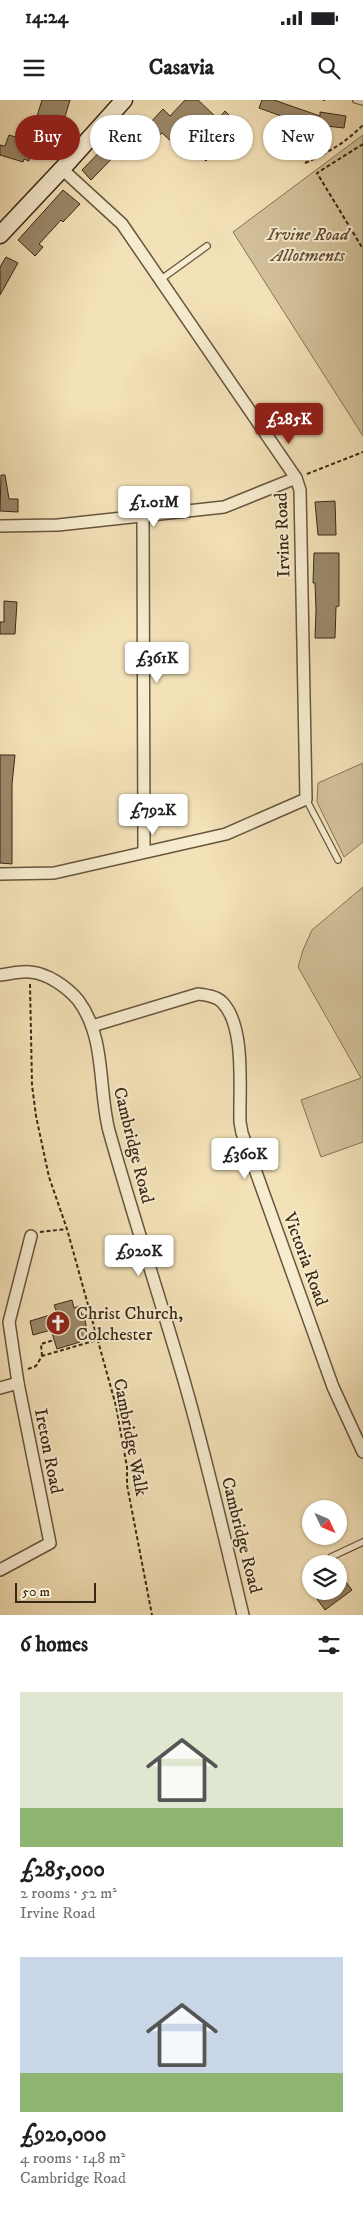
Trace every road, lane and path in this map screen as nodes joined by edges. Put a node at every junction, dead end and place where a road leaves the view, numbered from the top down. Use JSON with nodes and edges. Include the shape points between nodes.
{"nodes":[{"id":1,"x":124,"y":100,"type":"edge"},
{"id":2,"x":356,"y":100,"type":"edge"},
{"id":3,"x":363,"y":102,"type":"edge"},
{"id":4,"x":363,"y":125,"type":"edge"},
{"id":5,"x":363,"y":144,"type":"edge"},
{"id":6,"x":305,"y":163,"type":"dead end"},
{"id":7,"x":62,"y":169,"type":"junction"},
{"id":8,"x":0,"y":235,"type":"edge"},
{"id":9,"x":207,"y":246,"type":"dead end"},
{"id":10,"x":363,"y":249,"type":"edge"},
{"id":11,"x":160,"y":280,"type":"junction"},
{"id":12,"x":363,"y":452,"type":"edge"},
{"id":13,"x":296,"y":478,"type":"junction"},
{"id":14,"x":143,"y":516,"type":"junction"},
{"id":15,"x":0,"y":526,"type":"edge"},
{"id":16,"x":306,"y":799,"type":"junction"},
{"id":17,"x":144,"y":851,"type":"junction"},
{"id":18,"x":338,"y":860,"type":"dead end"},
{"id":19,"x":0,"y":874,"type":"edge"},
{"id":20,"x":29,"y":971,"type":"junction"},
{"id":21,"x":0,"y":974,"type":"edge"},
{"id":22,"x":92,"y":1026,"type":"junction"},
{"id":23,"x":67,"y":1229,"type":"junction"},
{"id":24,"x":31,"y":1236,"type":"joint"},
{"id":25,"x":54,"y":1340,"type":"dead end"},
{"id":26,"x":97,"y":1340,"type":"junction"},
{"id":27,"x":42,"y":1356,"type":"junction"},
{"id":28,"x":17,"y":1378,"type":"junction"},
{"id":29,"x":0,"y":1388,"type":"edge"},
{"id":30,"x":363,"y":1452,"type":"edge"},
{"id":31,"x":363,"y":1542,"type":"edge"},
{"id":32,"x":334,"y":1555,"type":"edge"},
{"id":33,"x":0,"y":1570,"type":"edge"},
{"id":34,"x":152,"y":1615,"type":"edge"},
{"id":35,"x":244,"y":1615,"type":"edge"}],
"edges":[{"from":1,"to":7,"type":"main road"},
{"from":2,"to":3,"type":"lane"},
{"from":4,"to":6,"type":"path","via":[[328,153]]},
{"from":5,"to":10,"type":"path","via":[[316,173]]},
{"from":7,"to":8,"type":"main road"},
{"from":7,"to":11,"type":"street","name":"Irvine Road","via":[[122,224]]},
{"from":9,"to":11,"type":"lane"},
{"from":11,"to":13,"type":"street","name":"Irvine Road"},
{"from":12,"to":13,"type":"path"},
{"from":13,"to":14,"type":"street","via":[[224,507]]},
{"from":13,"to":16,"type":"street","name":"Irvine Road","via":[[300,490]]},
{"from":14,"to":15,"type":"street","via":[[58,525]]},
{"from":14,"to":17,"type":"street"},
{"from":16,"to":17,"type":"street","via":[[226,834]]},
{"from":16,"to":18,"type":"lane"},
{"from":17,"to":19,"type":"street","via":[[54,873]]},
{"from":20,"to":21,"type":"street","name":"Cambridge Road"},
{"from":20,"to":22,"type":"street","name":"Cambridge Road","via":[[68,990],[78,1000]]},
{"from":20,"to":23,"type":"path","name":"Cambridge Walk","via":[[32,1085],[36,1116],[48,1177]]},
{"from":22,"to":30,"type":"street","name":"Victoria Road","via":[[198,994],[211,996],[228,1009],[238,1045],[242,1133],[334,1387]]},
{"from":22,"to":35,"type":"street","name":"Cambridge Road","via":[[108,1127],[194,1414]]},
{"from":23,"to":24,"type":"path","via":[[44,1230]]},
{"from":23,"to":26,"type":"path","name":"Cambridge Walk"},
{"from":24,"to":28,"type":"street","name":"Ireton Road","via":[[9,1322]]},
{"from":25,"to":27,"type":"path","via":[[41,1344]]},
{"from":26,"to":27,"type":"path"},
{"from":26,"to":34,"type":"path","name":"Cambridge Walk","via":[[116,1406]]},
{"from":27,"to":28,"type":"path","via":[[36,1366]]},
{"from":28,"to":29,"type":"street"},
{"from":28,"to":33,"type":"street","name":"Ireton Road","via":[[50,1543]]},
{"from":31,"to":32,"type":"lane"}]}
